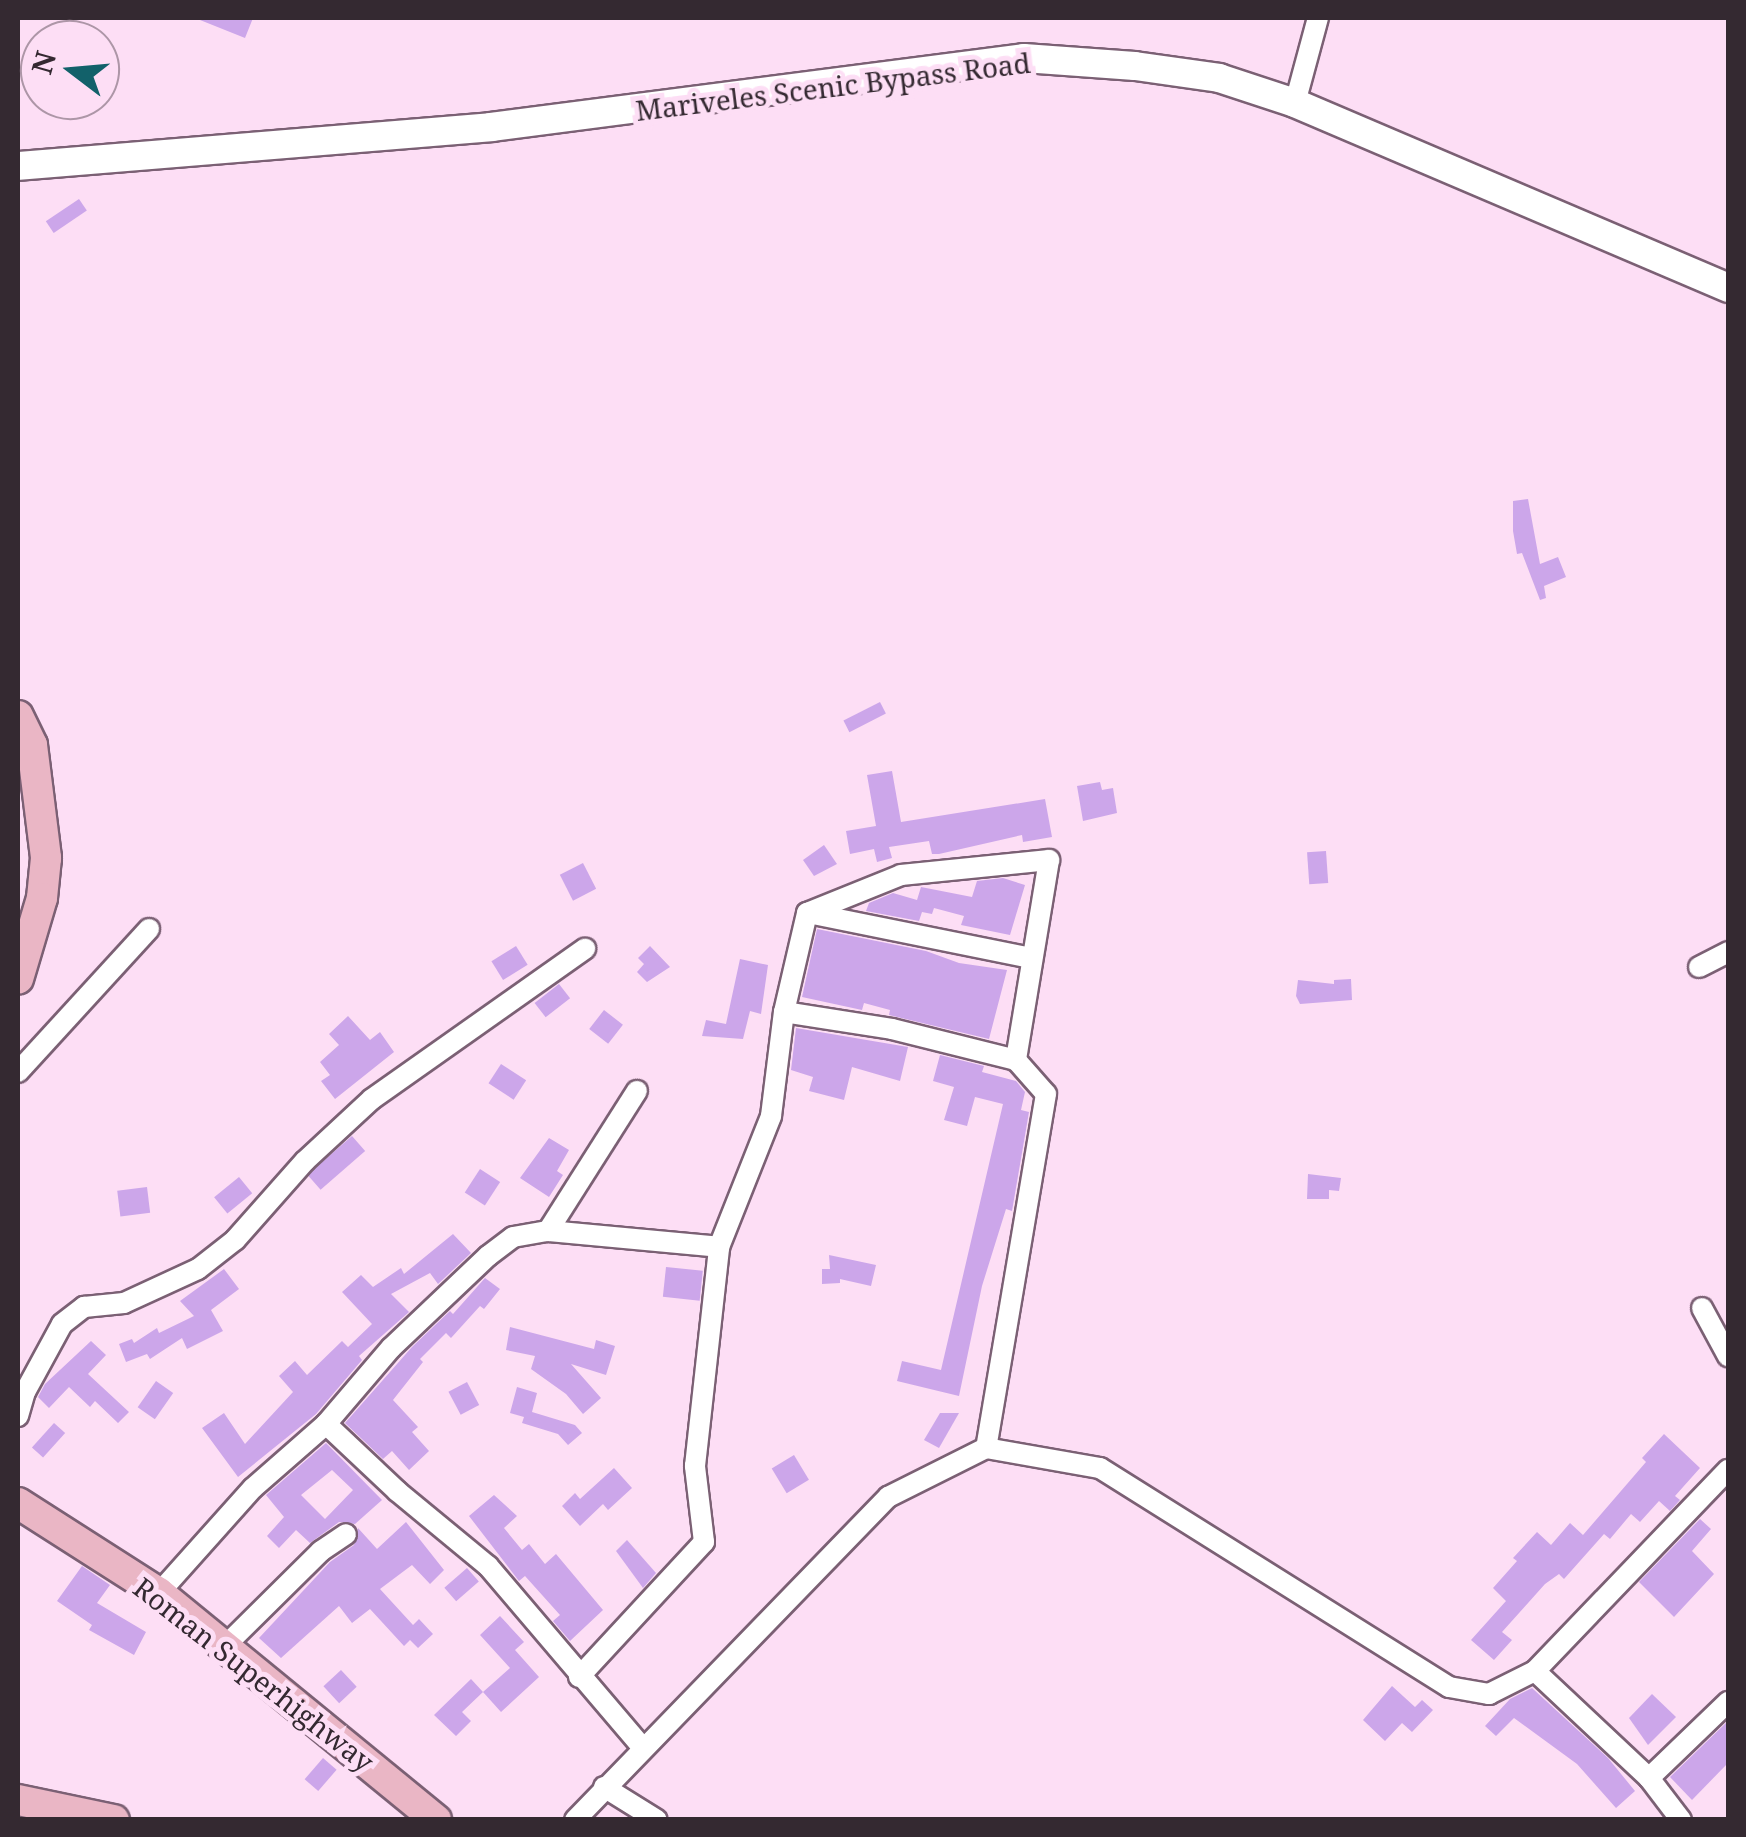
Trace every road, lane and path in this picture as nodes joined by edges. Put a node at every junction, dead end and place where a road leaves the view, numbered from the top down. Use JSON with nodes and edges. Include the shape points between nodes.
{"nodes":[{"id":1,"x":1318,"y":18,"type":"edge"},
{"id":2,"x":1296,"y":103,"type":"junction"},
{"id":3,"x":18,"y":166,"type":"edge"},
{"id":4,"x":1728,"y":288,"type":"edge"},
{"id":5,"x":18,"y":716,"type":"edge"},
{"id":6,"x":807,"y":913,"type":"junction"},
{"id":7,"x":150,"y":928,"type":"dead end"},
{"id":8,"x":585,"y":949,"type":"dead end"},
{"id":9,"x":1728,"y":952,"type":"edge"},
{"id":10,"x":1031,"y":958,"type":"junction"},
{"id":11,"x":1698,"y":967,"type":"dead end"},
{"id":12,"x":18,"y":979,"type":"edge"},
{"id":13,"x":784,"y":1012,"type":"junction"},
{"id":14,"x":1016,"y":1060,"type":"junction"},
{"id":15,"x":18,"y":1072,"type":"edge"},
{"id":16,"x":637,"y":1091,"type":"dead end"},
{"id":17,"x":548,"y":1231,"type":"junction"},
{"id":18,"x":720,"y":1246,"type":"junction"},
{"id":19,"x":1702,"y":1308,"type":"dead end"},
{"id":20,"x":1728,"y":1356,"type":"edge"},
{"id":21,"x":18,"y":1416,"type":"edge"},
{"id":22,"x":326,"y":1424,"type":"junction"},
{"id":23,"x":986,"y":1448,"type":"junction"},
{"id":24,"x":1728,"y":1470,"type":"edge"},
{"id":25,"x":18,"y":1503,"type":"edge"},
{"id":26,"x":346,"y":1534,"type":"dead end"},
{"id":27,"x":159,"y":1593,"type":"junction"},
{"id":28,"x":224,"y":1647,"type":"junction"},
{"id":29,"x":1536,"y":1671,"type":"junction"},
{"id":30,"x":579,"y":1678,"type":"junction"},
{"id":31,"x":1728,"y":1702,"type":"edge"},
{"id":32,"x":642,"y":1747,"type":"junction"},
{"id":33,"x":1650,"y":1778,"type":"junction"},
{"id":34,"x":604,"y":1787,"type":"junction"},
{"id":35,"x":18,"y":1800,"type":"edge"},
{"id":36,"x":114,"y":1820,"type":"edge"},
{"id":37,"x":436,"y":1820,"type":"edge"},
{"id":38,"x":575,"y":1820,"type":"edge"},
{"id":39,"x":658,"y":1820,"type":"edge"},
{"id":40,"x":1681,"y":1820,"type":"edge"}],
"edges":[{"from":1,"to":2,"type":"street"},
{"from":2,"to":3,"type":"main road","name":"Mariveles Scenic Bypass Road","via":[[1219,78],[1024,58],[491,127]]},
{"from":2,"to":4,"type":"main road","name":"Mariveles Scenic Bypass Road"},
{"from":5,"to":12,"type":"main road","via":[[32,746],[46,858],[39,913]]},
{"from":6,"to":10,"type":"street"},
{"from":6,"to":10,"type":"street","via":[[901,874],[1049,860]]},
{"from":6,"to":13,"type":"street"},
{"from":7,"to":15,"type":"street"},
{"from":8,"to":21,"type":"street","via":[[372,1099],[235,1240],[198,1269],[124,1303],[84,1307],[62,1324]]},
{"from":9,"to":11,"type":"street"},
{"from":10,"to":14,"type":"street"},
{"from":13,"to":14,"type":"street"},
{"from":13,"to":18,"type":"street","via":[[770,1116]]},
{"from":14,"to":23,"type":"street","via":[[1046,1094]]},
{"from":16,"to":17,"type":"street"},
{"from":17,"to":18,"type":"street"},
{"from":17,"to":22,"type":"street","via":[[513,1237],[488,1256],[391,1348]]},
{"from":18,"to":30,"type":"street","via":[[695,1466],[704,1542]]},
{"from":19,"to":20,"type":"street"},
{"from":22,"to":27,"type":"street","via":[[253,1488]]},
{"from":22,"to":30,"type":"street","via":[[488,1566]]},
{"from":23,"to":29,"type":"street","via":[[1100,1468],[1450,1687],[1489,1694]]},
{"from":23,"to":32,"type":"street","via":[[888,1497]]},
{"from":24,"to":29,"type":"street"},
{"from":25,"to":27,"type":"main road","name":"Roman Superhighway"},
{"from":26,"to":28,"type":"street"},
{"from":27,"to":28,"type":"main road","name":"Roman Superhighway"},
{"from":28,"to":37,"type":"main road","name":"Roman Superhighway"},
{"from":29,"to":33,"type":"street"},
{"from":30,"to":32,"type":"street"},
{"from":31,"to":33,"type":"street"},
{"from":32,"to":34,"type":"street"},
{"from":33,"to":40,"type":"street"},
{"from":34,"to":38,"type":"street"},
{"from":34,"to":39,"type":"street"},
{"from":35,"to":36,"type":"main road"}]}
